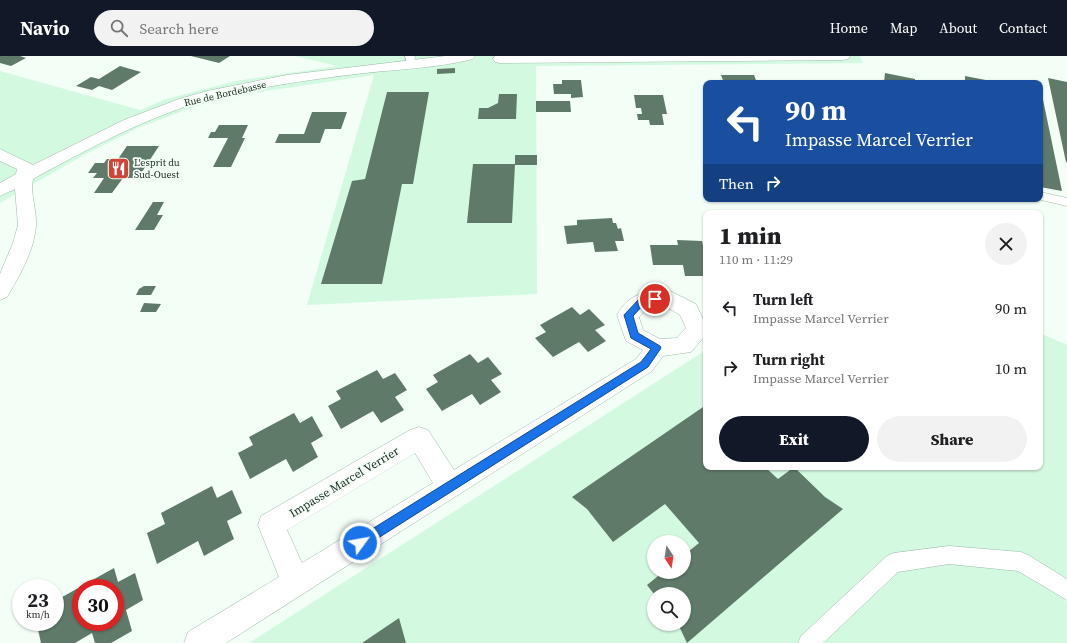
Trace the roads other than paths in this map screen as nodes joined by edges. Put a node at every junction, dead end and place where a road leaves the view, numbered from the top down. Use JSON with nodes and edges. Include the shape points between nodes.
{"nodes":[{"id":1,"x":468,"y":56,"type":"edge"},
{"id":2,"x":843,"y":56,"type":"edge"},
{"id":3,"x":491,"y":57,"type":"edge"},
{"id":4,"x":554,"y":57,"type":"edge"},
{"id":5,"x":411,"y":60,"type":"edge"},
{"id":6,"x":0,"y":154,"type":"edge"},
{"id":7,"x":24,"y":176,"type":"junction"},
{"id":8,"x":0,"y":190,"type":"edge"},
{"id":9,"x":1043,"y":197,"type":"edge"},
{"id":10,"x":1067,"y":202,"type":"edge"},
{"id":11,"x":0,"y":292,"type":"edge"},
{"id":12,"x":656,"y":348,"type":"dead end"},
{"id":13,"x":450,"y":487,"type":"junction"},
{"id":14,"x":296,"y":582,"type":"junction"},
{"id":15,"x":1067,"y":590,"type":"edge"},
{"id":16,"x":199,"y":643,"type":"edge"},
{"id":17,"x":808,"y":643,"type":"edge"}],
"edges":[{"from":1,"to":5,"type":"street","name":"Rue de Bordebasse","via":[[446,61]]},
{"from":2,"to":4,"type":"street"},
{"from":3,"to":4,"type":"street"},
{"from":5,"to":7,"type":"street","name":"Rue de Bordebasse","via":[[262,84],[188,101],[102,136]]},
{"from":6,"to":7,"type":"street","via":[[26,167]]},
{"from":7,"to":8,"type":"street","name":"Rue de Bordebasse"},
{"from":7,"to":11,"type":"street","via":[[27,226],[18,257]]},
{"from":9,"to":10,"type":"lane"},
{"from":12,"to":13,"type":"street","via":[[644,365]]},
{"from":13,"to":14,"type":"street"},
{"from":13,"to":14,"type":"street","name":"Impasse Marcel Verrier","via":[[419,438],[271,525]]},
{"from":14,"to":16,"type":"street"},
{"from":15,"to":17,"type":"lane","via":[[1020,562],[948,555],[894,563]]}]}
